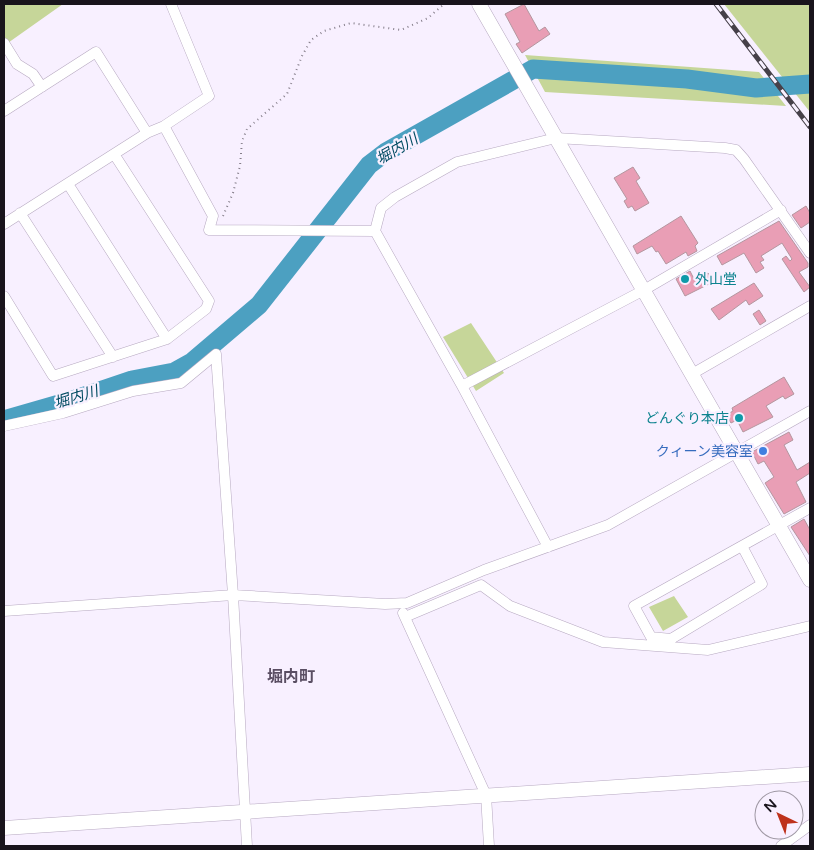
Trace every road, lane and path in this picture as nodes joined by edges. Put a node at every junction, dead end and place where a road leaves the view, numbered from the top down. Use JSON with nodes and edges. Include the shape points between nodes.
{"nodes":[{"id":1,"x":171,"y":4,"type":"edge"},
{"id":2,"x":444,"y":4,"type":"edge"},
{"id":3,"x":479,"y":4,"type":"edge"},
{"id":4,"x":4,"y":43,"type":"edge"},
{"id":5,"x":42,"y":87,"type":"junction"},
{"id":6,"x":4,"y":112,"type":"edge"},
{"id":7,"x":164,"y":126,"type":"junction"},
{"id":8,"x":147,"y":133,"type":"junction"},
{"id":9,"x":556,"y":138,"type":"junction"},
{"id":10,"x":114,"y":154,"type":"junction"},
{"id":11,"x":68,"y":184,"type":"junction"},
{"id":12,"x":781,"y":210,"type":"junction"},
{"id":13,"x":20,"y":214,"type":"junction"},
{"id":14,"x":213,"y":216,"type":"junction"},
{"id":15,"x":4,"y":224,"type":"edge"},
{"id":16,"x":374,"y":231,"type":"junction"},
{"id":17,"x":810,"y":253,"type":"edge"},
{"id":18,"x":644,"y":290,"type":"junction"},
{"id":19,"x":4,"y":296,"type":"edge"},
{"id":20,"x":810,"y":306,"type":"edge"},
{"id":21,"x":167,"y":339,"type":"junction"},
{"id":22,"x":113,"y":357,"type":"junction"},
{"id":23,"x":692,"y":374,"type":"junction"},
{"id":24,"x":462,"y":386,"type":"junction"},
{"id":25,"x":810,"y":411,"type":"edge"},
{"id":26,"x":4,"y":426,"type":"edge"},
{"id":27,"x":737,"y":453,"type":"junction"},
{"id":28,"x":810,"y":508,"type":"edge"},
{"id":29,"x":778,"y":526,"type":"junction"},
{"id":30,"x":742,"y":546,"type":"junction"},
{"id":31,"x":548,"y":547,"type":"junction"},
{"id":32,"x":810,"y":580,"type":"edge"},
{"id":33,"x":233,"y":596,"type":"junction"},
{"id":34,"x":399,"y":604,"type":"junction"},
{"id":35,"x":4,"y":611,"type":"edge"},
{"id":36,"x":405,"y":617,"type":"junction"},
{"id":37,"x":810,"y":626,"type":"edge"},
{"id":38,"x":810,"y":774,"type":"edge"},
{"id":39,"x":486,"y":795,"type":"junction"},
{"id":40,"x":245,"y":811,"type":"junction"},
{"id":41,"x":810,"y":825,"type":"edge"},
{"id":42,"x":4,"y":828,"type":"edge"},
{"id":43,"x":247,"y":846,"type":"edge"},
{"id":44,"x":489,"y":846,"type":"edge"},
{"id":45,"x":781,"y":846,"type":"edge"}],
"edges":[{"from":1,"to":7,"type":"street","via":[[209,96]]},
{"from":2,"to":14,"type":"path","via":[[428,18],[401,30],[351,23],[324,31],[311,40],[287,94],[247,129],[233,193],[221,221]]},
{"from":3,"to":9,"type":"street"},
{"from":4,"to":5,"type":"street","via":[[17,64],[33,74]]},
{"from":5,"to":6,"type":"street"},
{"from":5,"to":8,"type":"street","via":[[96,52]]},
{"from":7,"to":8,"type":"street"},
{"from":7,"to":14,"type":"street"},
{"from":8,"to":10,"type":"street"},
{"from":9,"to":12,"type":"street","via":[[736,150]]},
{"from":9,"to":16,"type":"street","via":[[457,162],[381,208]]},
{"from":9,"to":18,"type":"street"},
{"from":10,"to":11,"type":"street"},
{"from":10,"to":21,"type":"street","via":[[209,302],[206,309]]},
{"from":11,"to":13,"type":"street"},
{"from":11,"to":21,"type":"street"},
{"from":12,"to":17,"type":"street"},
{"from":12,"to":18,"type":"street"},
{"from":13,"to":15,"type":"street"},
{"from":13,"to":22,"type":"street"},
{"from":14,"to":16,"type":"street","via":[[208,230]]},
{"from":16,"to":24,"type":"street"},
{"from":18,"to":23,"type":"street"},
{"from":18,"to":24,"type":"street"},
{"from":19,"to":22,"type":"street","via":[[53,376]]},
{"from":20,"to":23,"type":"street"},
{"from":21,"to":22,"type":"street"},
{"from":23,"to":27,"type":"street"},
{"from":24,"to":31,"type":"street"},
{"from":25,"to":27,"type":"street"},
{"from":26,"to":33,"type":"street","via":[[63,413],[140,389],[180,383],[216,354]]},
{"from":27,"to":29,"type":"street"},
{"from":27,"to":31,"type":"street","via":[[608,526]]},
{"from":28,"to":29,"type":"street"},
{"from":29,"to":30,"type":"street"},
{"from":29,"to":32,"type":"street"},
{"from":30,"to":30,"type":"street","via":[[634,606],[651,637],[671,639],[762,584]]},
{"from":31,"to":34,"type":"street"},
{"from":33,"to":34,"type":"street"},
{"from":33,"to":35,"type":"street"},
{"from":33,"to":40,"type":"street"},
{"from":34,"to":36,"type":"street"},
{"from":36,"to":37,"type":"street","via":[[481,585],[510,606],[603,642],[708,650]]},
{"from":36,"to":39,"type":"street"},
{"from":38,"to":39,"type":"street"},
{"from":39,"to":40,"type":"street"},
{"from":39,"to":44,"type":"street"},
{"from":40,"to":42,"type":"street"},
{"from":40,"to":43,"type":"street"},
{"from":41,"to":45,"type":"street"}]}
